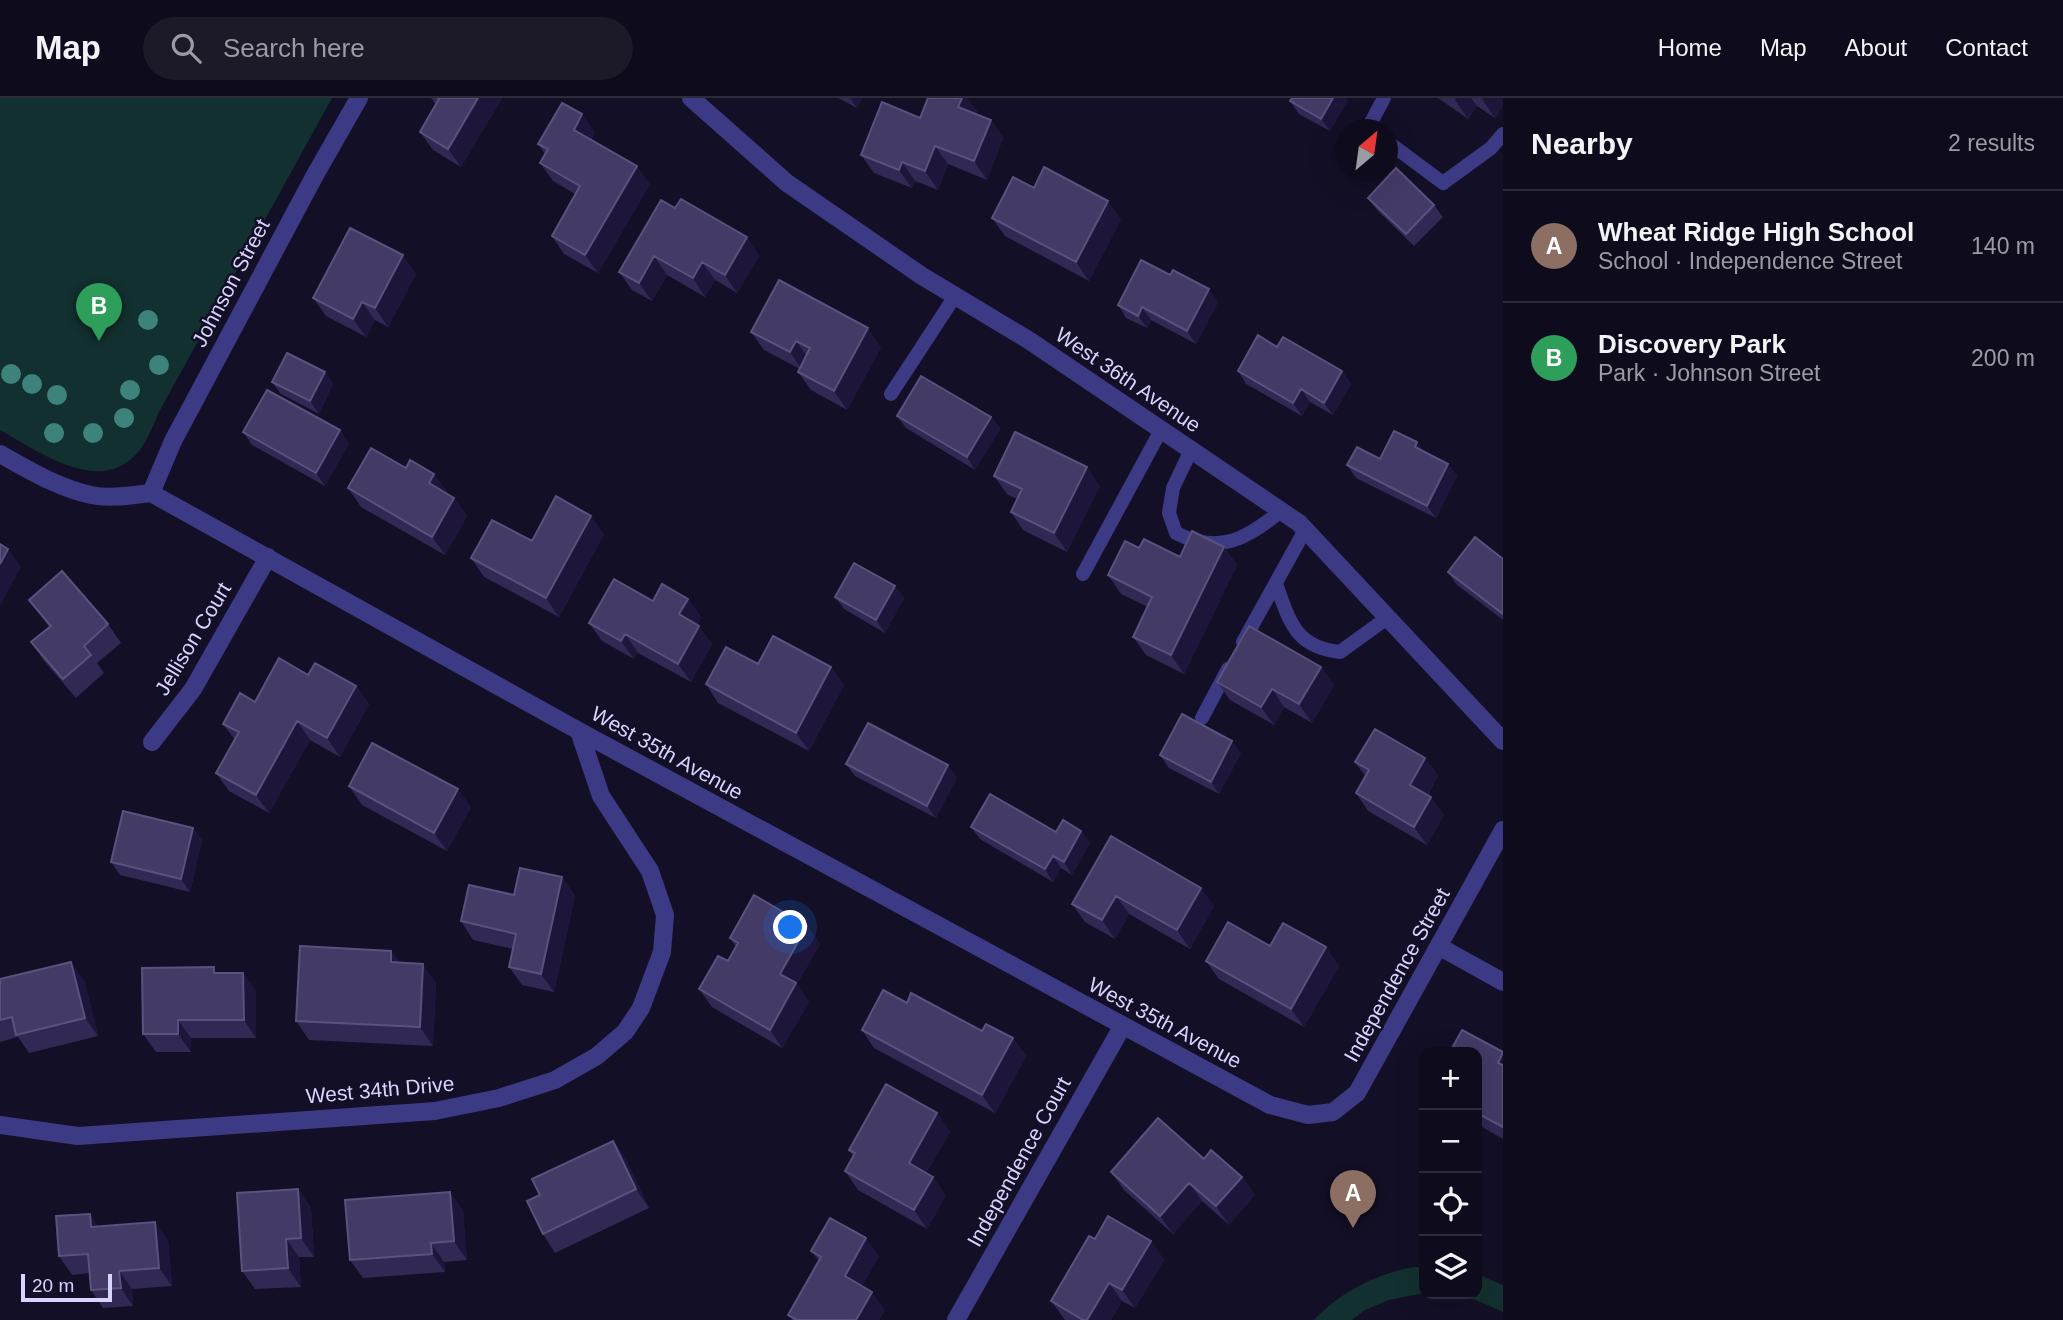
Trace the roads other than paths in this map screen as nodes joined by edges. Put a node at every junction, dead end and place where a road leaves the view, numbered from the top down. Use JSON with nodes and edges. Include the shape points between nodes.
{"nodes":[{"id":1,"x":359,"y":98,"type":"edge"},
{"id":2,"x":691,"y":98,"type":"edge"},
{"id":3,"x":1384,"y":98,"type":"edge"},
{"id":4,"x":1373,"y":119,"type":"edge"},
{"id":5,"x":1503,"y":134,"type":"edge"},
{"id":6,"x":1398,"y":149,"type":"edge"},
{"id":7,"x":955,"y":296,"type":"junction"},
{"id":8,"x":891,"y":394,"type":"dead end"},
{"id":9,"x":1161,"y":429,"type":"junction"},
{"id":10,"x":1191,"y":450,"type":"junction"},
{"id":11,"x":0,"y":454,"type":"edge"},
{"id":12,"x":151,"y":494,"type":"junction"},
{"id":13,"x":1281,"y":511,"type":"junction"},
{"id":14,"x":1305,"y":530,"type":"junction"},
{"id":15,"x":268,"y":557,"type":"junction"},
{"id":16,"x":1083,"y":574,"type":"dead end"},
{"id":17,"x":1276,"y":584,"type":"junction"},
{"id":18,"x":1387,"y":618,"type":"junction"},
{"id":19,"x":1202,"y":718,"type":"dead end"},
{"id":20,"x":579,"y":731,"type":"junction"},
{"id":21,"x":1503,"y":741,"type":"edge"},
{"id":22,"x":152,"y":742,"type":"dead end"},
{"id":23,"x":1503,"y":830,"type":"edge"},
{"id":24,"x":1440,"y":947,"type":"junction"},
{"id":25,"x":1503,"y":982,"type":"edge"},
{"id":26,"x":1122,"y":1027,"type":"junction"},
{"id":27,"x":1308,"y":1115,"type":"joint"},
{"id":28,"x":0,"y":1125,"type":"edge"},
{"id":29,"x":956,"y":1320,"type":"edge"}],
"edges":[{"from":1,"to":12,"type":"street","name":"Johnson Street","via":[[173,441]]},
{"from":2,"to":7,"type":"street","name":"West 36th Avenue","via":[[787,183]]},
{"from":3,"to":4,"type":"lane"},
{"from":5,"to":6,"type":"lane","via":[[1443,183]]},
{"from":7,"to":8,"type":"lane"},
{"from":7,"to":9,"type":"street","name":"West 36th Avenue"},
{"from":9,"to":10,"type":"street","name":"West 36th Avenue"},
{"from":9,"to":16,"type":"lane"},
{"from":10,"to":13,"type":"street","name":"West 36th Avenue"},
{"from":10,"to":13,"type":"lane","via":[[1173,488],[1169,513],[1176,533],[1195,542],[1223,543],[1254,533]]},
{"from":11,"to":12,"type":"street","via":[[39,476],[92,496]]},
{"from":12,"to":15,"type":"street","name":"West 35th Avenue"},
{"from":13,"to":14,"type":"street","name":"West 36th Avenue"},
{"from":14,"to":17,"type":"lane"},
{"from":14,"to":18,"type":"street","name":"West 36th Avenue"},
{"from":15,"to":20,"type":"street","name":"West 35th Avenue"},
{"from":15,"to":22,"type":"street","name":"Jellison Court","via":[[193,690]]},
{"from":17,"to":18,"type":"lane","via":[[1293,628],[1322,650],[1340,652]]},
{"from":17,"to":19,"type":"lane"},
{"from":18,"to":21,"type":"street","name":"West 36th Avenue"},
{"from":20,"to":26,"type":"street","name":"West 35th Avenue"},
{"from":20,"to":28,"type":"street","name":"West 34th Drive","via":[[601,796],[650,871],[665,915],[662,952],[641,1009],[625,1032],[597,1056],[555,1080],[435,1111],[78,1136]]},
{"from":23,"to":24,"type":"street","name":"Independence Street"},
{"from":24,"to":25,"type":"street"},
{"from":24,"to":27,"type":"street","name":"Independence Street","via":[[1357,1093],[1333,1112]]},
{"from":26,"to":27,"type":"street","name":"West 35th Avenue","via":[[1270,1105]]},
{"from":26,"to":29,"type":"street","name":"Independence Court"}]}
